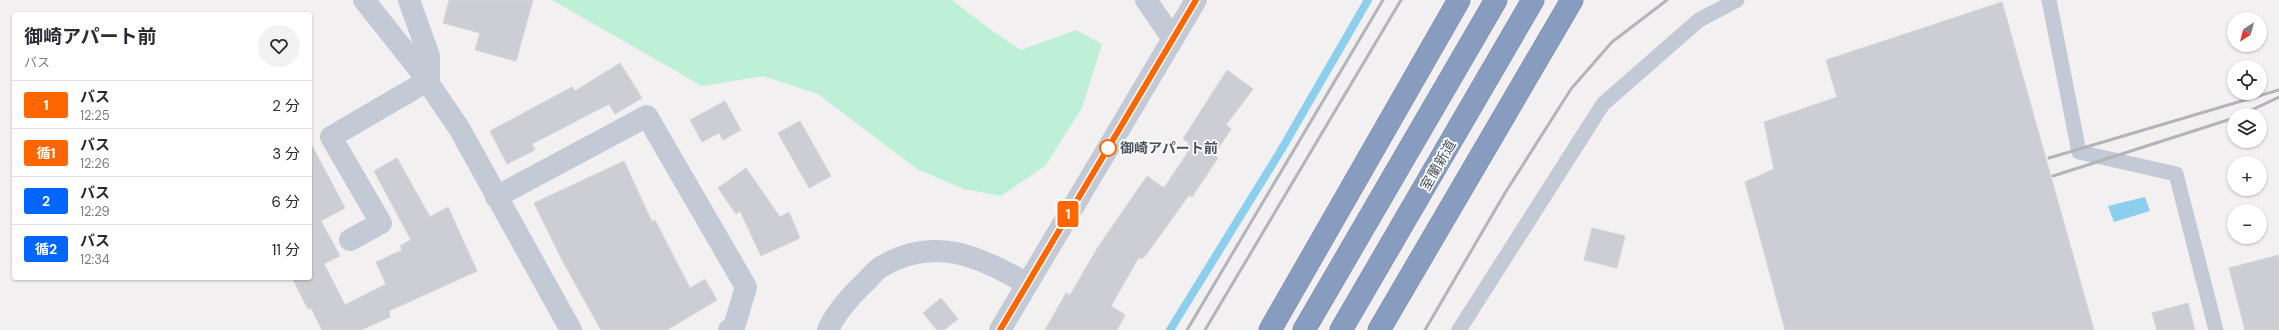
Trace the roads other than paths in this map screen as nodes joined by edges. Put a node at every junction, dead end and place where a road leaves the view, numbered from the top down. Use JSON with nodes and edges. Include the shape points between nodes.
{"nodes":[{"id":1,"x":364,"y":0,"type":"edge"},
{"id":2,"x":409,"y":0,"type":"edge"},
{"id":3,"x":1146,"y":0,"type":"edge"},
{"id":4,"x":1196,"y":0,"type":"edge"},
{"id":5,"x":1459,"y":0,"type":"edge"},
{"id":6,"x":1496,"y":0,"type":"edge"},
{"id":7,"x":1533,"y":0,"type":"edge"},
{"id":8,"x":1572,"y":0,"type":"edge"},
{"id":9,"x":1737,"y":0,"type":"edge"},
{"id":10,"x":2049,"y":0,"type":"edge"},
{"id":11,"x":1173,"y":39,"type":"junction"},
{"id":12,"x":428,"y":82,"type":"junction"},
{"id":13,"x":496,"y":197,"type":"junction"},
{"id":14,"x":350,"y":240,"type":"dead end"},
{"id":15,"x":1027,"y":284,"type":"junction"},
{"id":16,"x":571,"y":330,"type":"edge"},
{"id":17,"x":729,"y":330,"type":"edge"},
{"id":18,"x":828,"y":330,"type":"edge"},
{"id":19,"x":1000,"y":330,"type":"edge"},
{"id":20,"x":1270,"y":330,"type":"edge"},
{"id":21,"x":1304,"y":330,"type":"edge"},
{"id":22,"x":1341,"y":330,"type":"edge"},
{"id":23,"x":1379,"y":330,"type":"edge"},
{"id":24,"x":1459,"y":330,"type":"edge"},
{"id":25,"x":2216,"y":330,"type":"edge"}],
"edges":[{"from":1,"to":12,"type":"street"},
{"from":2,"to":12,"type":"street","via":[[429,56]]},
{"from":3,"to":11,"type":"street"},
{"from":4,"to":11,"type":"street"},
{"from":5,"to":20,"type":"highway"},
{"from":6,"to":21,"type":"highway"},
{"from":7,"to":22,"type":"highway","name":"室蘭新道"},
{"from":8,"to":23,"type":"highway"},
{"from":9,"to":24,"type":"lane","via":[[1699,20],[1603,104]]},
{"from":10,"to":25,"type":"lane","via":[[2079,152],[2176,174]]},
{"from":11,"to":15,"type":"street"},
{"from":12,"to":13,"type":"street","via":[[459,128]]},
{"from":12,"to":14,"type":"street","via":[[331,137],[381,222]]},
{"from":13,"to":16,"type":"street"},
{"from":13,"to":17,"type":"street","via":[[647,116],[746,287],[734,327]]},
{"from":15,"to":18,"type":"street","via":[[995,265],[959,252],[923,252],[880,267],[852,296]]},
{"from":15,"to":19,"type":"street"}]}
